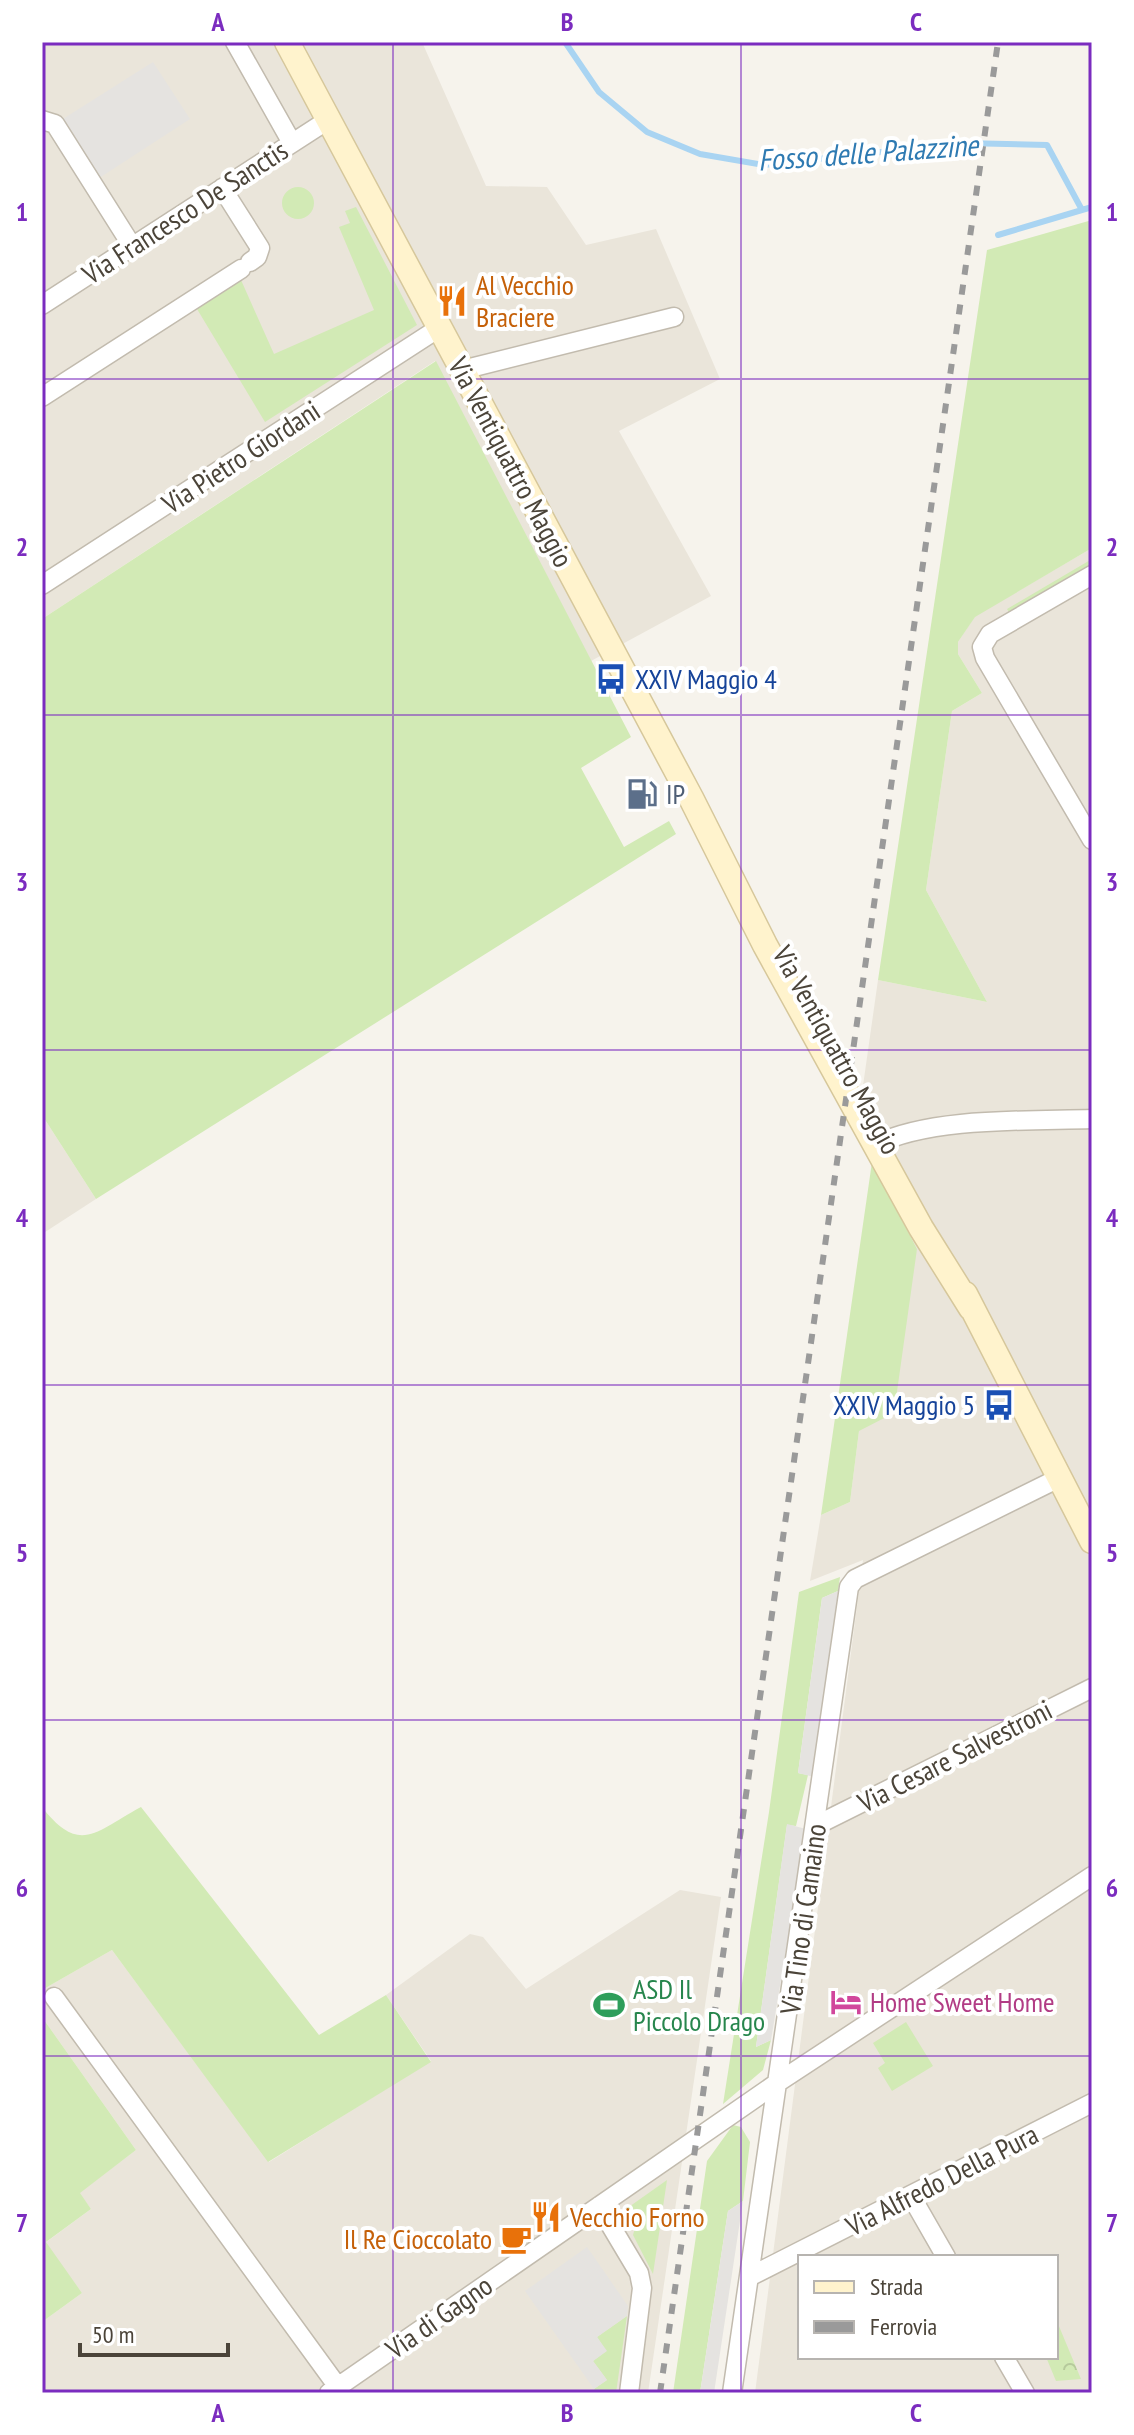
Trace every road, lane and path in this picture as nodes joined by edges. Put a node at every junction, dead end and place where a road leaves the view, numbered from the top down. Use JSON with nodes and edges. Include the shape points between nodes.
{"nodes":[{"id":1,"x":235,"y":42,"type":"edge"},
{"id":2,"x":287,"y":42,"type":"edge"},
{"id":3,"x":42,"y":120,"type":"edge"},
{"id":4,"x":328,"y":120,"type":"junction"},
{"id":5,"x":292,"y":143,"type":"junction"},
{"id":6,"x":222,"y":188,"type":"junction"},
{"id":7,"x":132,"y":246,"type":"junction"},
{"id":8,"x":42,"y":305,"type":"edge"},
{"id":9,"x":674,"y":317,"type":"dead end"},
{"id":10,"x":439,"y":328,"type":"junction"},
{"id":11,"x":462,"y":370,"type":"junction"},
{"id":12,"x":42,"y":397,"type":"edge"},
{"id":13,"x":1092,"y":575,"type":"edge"},
{"id":14,"x":42,"y":585,"type":"edge"},
{"id":15,"x":1092,"y":840,"type":"edge"},
{"id":16,"x":1092,"y":1119,"type":"edge"},
{"id":17,"x":881,"y":1142,"type":"junction"},
{"id":18,"x":1059,"y":1478,"type":"junction"},
{"id":19,"x":1092,"y":1541,"type":"edge"},
{"id":20,"x":1092,"y":1688,"type":"edge"},
{"id":21,"x":817,"y":1825,"type":"junction"},
{"id":22,"x":1092,"y":1876,"type":"edge"},
{"id":23,"x":54,"y":1997,"type":"dead end"},
{"id":24,"x":777,"y":2083,"type":"junction"},
{"id":25,"x":1092,"y":2103,"type":"edge"},
{"id":26,"x":911,"y":2196,"type":"junction"},
{"id":27,"x":599,"y":2206,"type":"junction"},
{"id":28,"x":945,"y":2255,"type":"edge"},
{"id":29,"x":749,"y":2277,"type":"junction"},
{"id":30,"x":1005,"y":2359,"type":"edge"},
{"id":31,"x":333,"y":2390,"type":"edge"},
{"id":32,"x":629,"y":2393,"type":"edge"},
{"id":33,"x":732,"y":2393,"type":"edge"},
{"id":34,"x":1025,"y":2393,"type":"edge"}],
"edges":[{"from":1,"to":5,"type":"street"},
{"from":2,"to":4,"type":"street","name":"Via Ventiquattro Maggio"},
{"from":3,"to":7,"type":"street","via":[[55,124]]},
{"from":4,"to":5,"type":"street","name":"Via Francesco De Sanctis"},
{"from":4,"to":10,"type":"street","name":"Via Ventiquattro Maggio"},
{"from":5,"to":6,"type":"street","name":"Via Francesco De Sanctis"},
{"from":6,"to":7,"type":"street","name":"Via Francesco De Sanctis"},
{"from":6,"to":12,"type":"street","via":[[260,248],[257,257]]},
{"from":7,"to":8,"type":"street","name":"Via Francesco De Sanctis"},
{"from":9,"to":11,"type":"street"},
{"from":10,"to":11,"type":"street","name":"Via Ventiquattro Maggio"},
{"from":10,"to":14,"type":"street","name":"Via Pietro Giordani"},
{"from":11,"to":17,"type":"street","name":"Via Ventiquattro Maggio","via":[[765,945]]},
{"from":13,"to":15,"type":"street","via":[[990,634],[982,647]]},
{"from":16,"to":17,"type":"street","via":[[944,1126]]},
{"from":17,"to":18,"type":"street","name":"Via Ventiquattro Maggio","via":[[933,1223]]},
{"from":18,"to":19,"type":"street","name":"Via Ventiquattro Maggio"},
{"from":18,"to":21,"type":"street","name":"Via Tino di Camaino","via":[[855,1579],[849,1587]]},
{"from":20,"to":21,"type":"street","name":"Via Cesare Salvestroni"},
{"from":21,"to":24,"type":"street","name":"Via Tino di Camaino"},
{"from":22,"to":24,"type":"street","name":"Via di Gagno"},
{"from":23,"to":31,"type":"street","name":"Via di Gagno"},
{"from":24,"to":27,"type":"street","name":"Via di Gagno"},
{"from":24,"to":29,"type":"street","name":"Via Tino di Camaino"},
{"from":25,"to":26,"type":"street","name":"Via Alfredo Della Pura"},
{"from":26,"to":28,"type":"street"},
{"from":26,"to":29,"type":"street","name":"Via Alfredo Della Pura"},
{"from":27,"to":31,"type":"street","name":"Via di Gagno"},
{"from":27,"to":32,"type":"street","via":[[639,2273],[642,2288]]},
{"from":29,"to":33,"type":"street","name":"Via Tino di Camaino"},
{"from":30,"to":34,"type":"street"}]}
